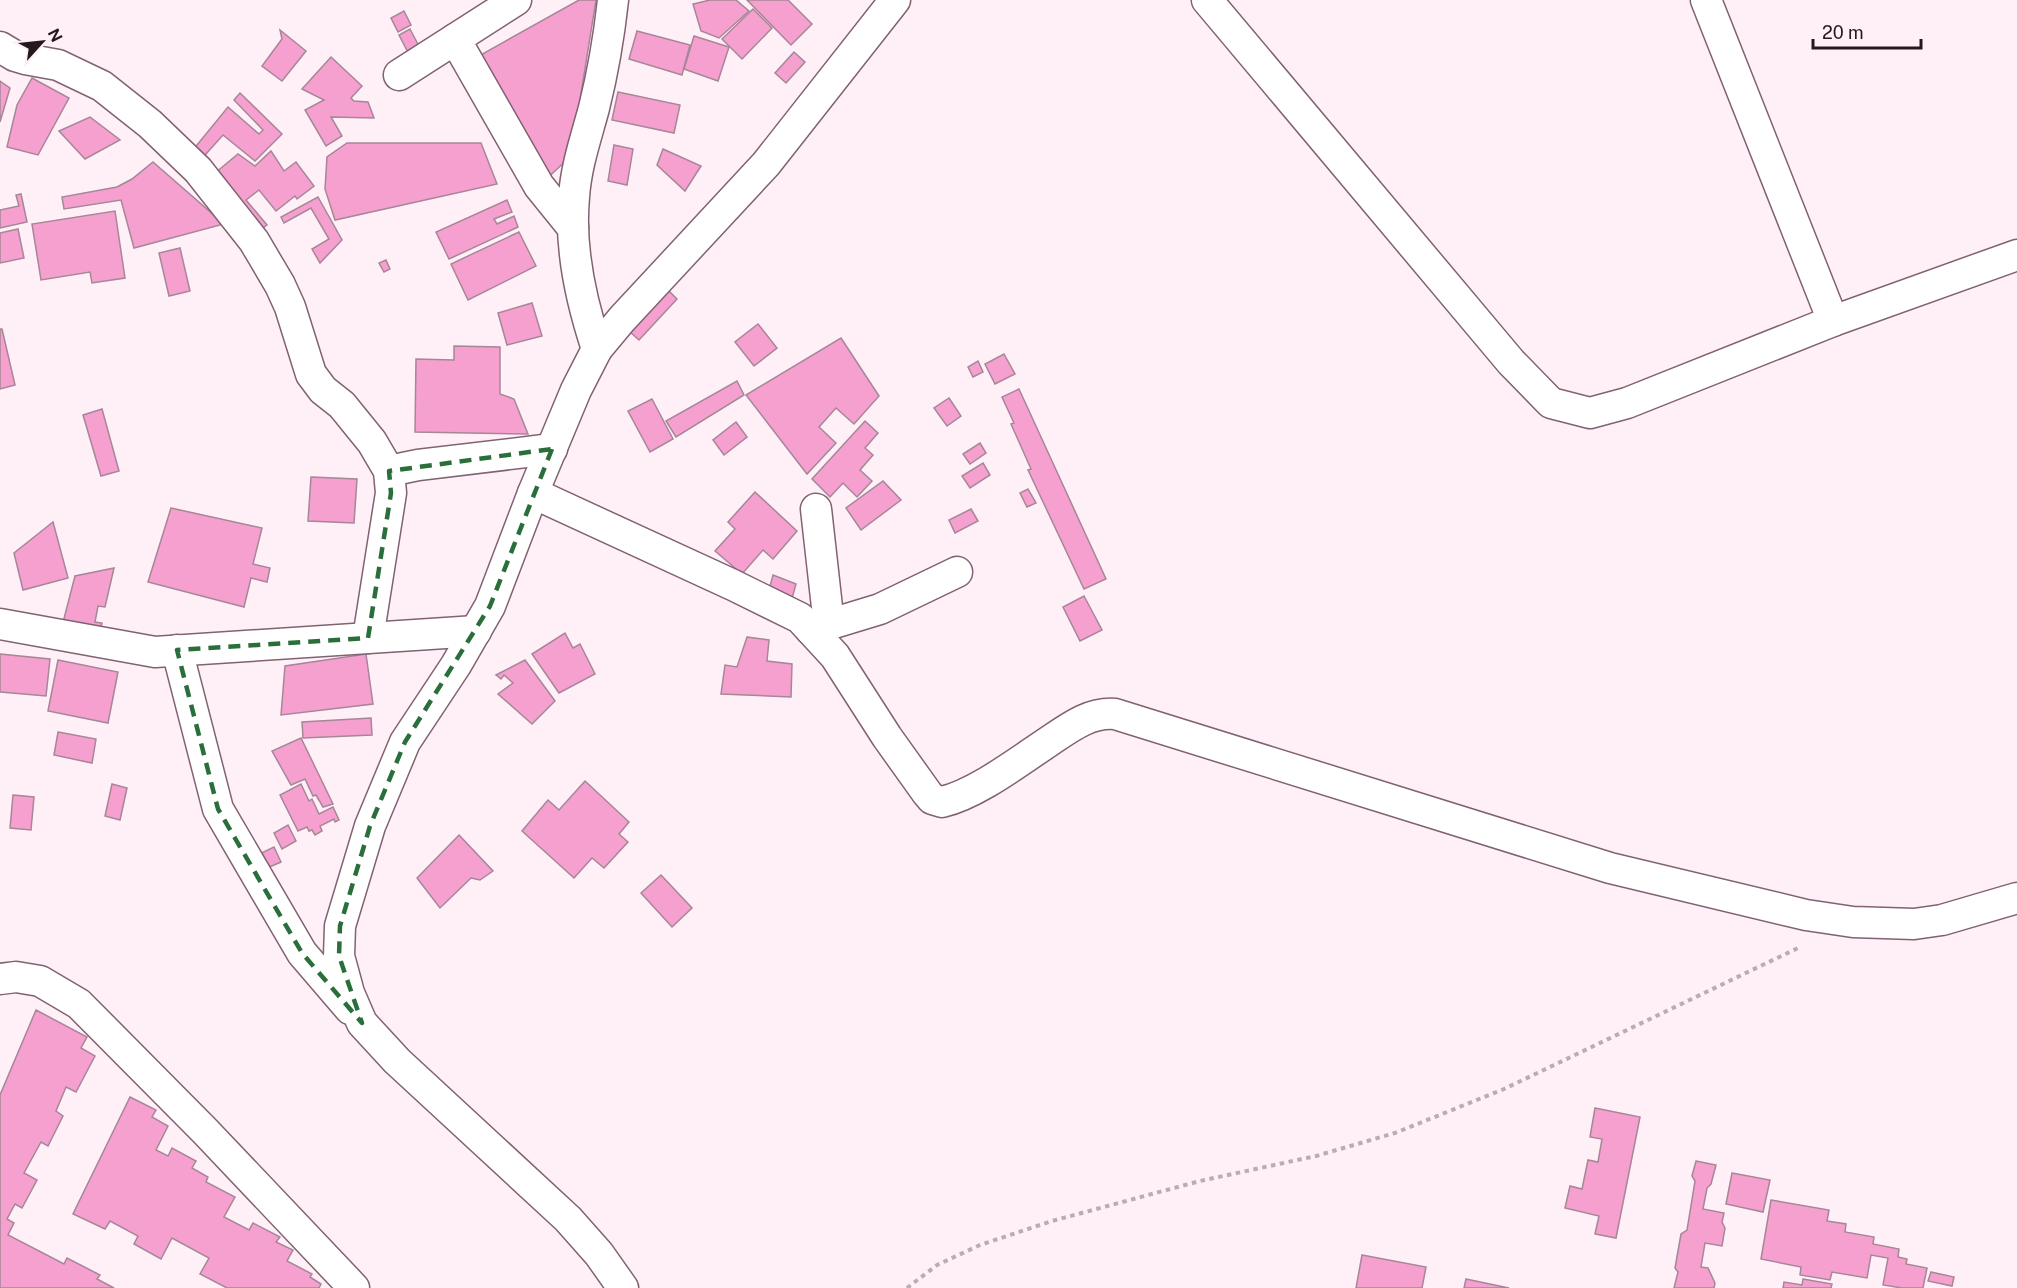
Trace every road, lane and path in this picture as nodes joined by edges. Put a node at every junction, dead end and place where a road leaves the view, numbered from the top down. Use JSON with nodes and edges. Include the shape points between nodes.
{"nodes":[{"id":1,"x":516,"y":0,"type":"edge"},
{"id":2,"x":613,"y":0,"type":"edge"},
{"id":3,"x":895,"y":0,"type":"edge"},
{"id":4,"x":1207,"y":0,"type":"edge"},
{"id":5,"x":1707,"y":0,"type":"edge"},
{"id":6,"x":477,"y":11,"type":"edge"},
{"id":7,"x":455,"y":39,"type":"junction"},
{"id":8,"x":0,"y":47,"type":"edge"},
{"id":9,"x":399,"y":75,"type":"dead end"},
{"id":10,"x":573,"y":228,"type":"junction"},
{"id":11,"x":2017,"y":255,"type":"edge"},
{"id":12,"x":1833,"y":321,"type":"junction"},
{"id":13,"x":597,"y":349,"type":"junction"},
{"id":14,"x":552,"y":449,"type":"junction"},
{"id":15,"x":389,"y":471,"type":"junction"},
{"id":16,"x":533,"y":493,"type":"junction"},
{"id":17,"x":816,"y":509,"type":"dead end"},
{"id":18,"x":957,"y":572,"type":"dead end"},
{"id":19,"x":0,"y":624,"type":"edge"},
{"id":20,"x":820,"y":627,"type":"junction"},
{"id":21,"x":476,"y":631,"type":"junction"},
{"id":22,"x":368,"y":638,"type":"junction"},
{"id":23,"x":177,"y":650,"type":"junction"},
{"id":24,"x":2017,"y":898,"type":"edge"},
{"id":25,"x":1802,"y":946,"type":"dead end"},
{"id":26,"x":0,"y":979,"type":"edge"},
{"id":27,"x":362,"y":1023,"type":"junction"},
{"id":28,"x":354,"y":1288,"type":"edge"},
{"id":29,"x":623,"y":1288,"type":"edge"},
{"id":30,"x":907,"y":1288,"type":"edge"}],
"edges":[{"from":1,"to":6,"type":"street"},
{"from":2,"to":10,"type":"street","via":[[603,68],[579,159]]},
{"from":3,"to":13,"type":"street","via":[[766,164]]},
{"from":4,"to":12,"type":"street","via":[[1511,362],[1551,403],[1590,413],[1627,403]]},
{"from":5,"to":12,"type":"street"},
{"from":6,"to":7,"type":"street"},
{"from":7,"to":9,"type":"street"},
{"from":7,"to":10,"type":"street","via":[[539,186]]},
{"from":8,"to":15,"type":"street","via":[[15,56],[58,65],[102,86],[150,124],[198,170],[254,241],[280,285],[310,374],[349,413]]},
{"from":10,"to":13,"type":"street","via":[[584,310]]},
{"from":11,"to":12,"type":"street"},
{"from":13,"to":14,"type":"street"},
{"from":14,"to":15,"type":"street"},
{"from":14,"to":16,"type":"street"},
{"from":15,"to":22,"type":"street","via":[[391,493]]},
{"from":16,"to":20,"type":"street"},
{"from":16,"to":21,"type":"street","via":[[490,606]]},
{"from":17,"to":20,"type":"street"},
{"from":18,"to":20,"type":"street","via":[[879,609]]},
{"from":19,"to":23,"type":"street","via":[[155,652]]},
{"from":20,"to":24,"type":"street","via":[[887,737],[932,799],[942,802],[1006,770],[1085,718],[1115,714],[1610,868],[1806,915],[1853,922],[1914,924]]},
{"from":21,"to":22,"type":"street"},
{"from":21,"to":27,"type":"street","via":[[405,742],[370,826],[348,894],[340,926],[339,956]]},
{"from":22,"to":23,"type":"street"},
{"from":23,"to":27,"type":"street","via":[[218,809],[302,953]]},
{"from":25,"to":30,"type":"path","via":[[1504,1089],[1395,1133],[1052,1221],[980,1245],[937,1265]]},
{"from":26,"to":28,"type":"street","via":[[40,981],[79,1004]]},
{"from":27,"to":29,"type":"street","via":[[397,1061],[568,1220]]}]}
